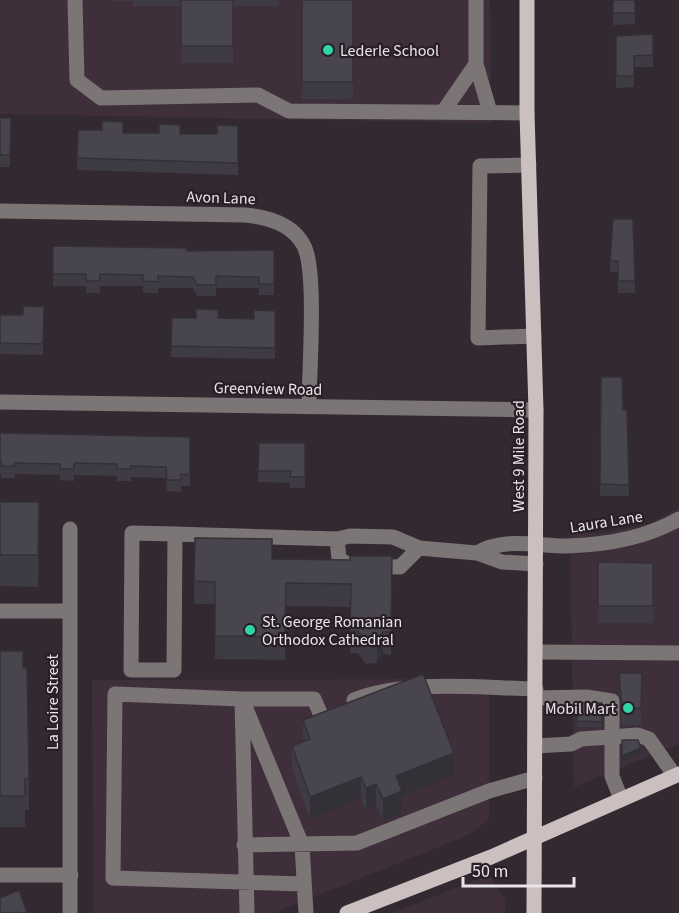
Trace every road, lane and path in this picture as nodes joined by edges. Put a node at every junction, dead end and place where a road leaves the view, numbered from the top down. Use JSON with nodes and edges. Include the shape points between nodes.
{"nodes":[{"id":1,"x":75,"y":0,"type":"edge"},
{"id":2,"x":476,"y":0,"type":"edge"},
{"id":3,"x":527,"y":0,"type":"edge"},
{"id":4,"x":476,"y":64,"type":"junction"},
{"id":5,"x":443,"y":112,"type":"junction"},
{"id":6,"x":490,"y":112,"type":"junction"},
{"id":7,"x":527,"y":113,"type":"junction"},
{"id":8,"x":529,"y":165,"type":"junction"},
{"id":9,"x":0,"y":211,"type":"edge"},
{"id":10,"x":534,"y":336,"type":"junction"},
{"id":11,"x":0,"y":402,"type":"edge"},
{"id":12,"x":309,"y":407,"type":"junction"},
{"id":13,"x":536,"y":410,"type":"junction"},
{"id":14,"x":679,"y":519,"type":"edge"},
{"id":15,"x":70,"y":529,"type":"dead end"},
{"id":16,"x":175,"y":534,"type":"junction"},
{"id":17,"x":337,"y":539,"type":"junction"},
{"id":18,"x":536,"y":544,"type":"junction"},
{"id":19,"x":419,"y":548,"type":"junction"},
{"id":20,"x":477,"y":552,"type":"junction"},
{"id":21,"x":536,"y":564,"type":"junction"},
{"id":22,"x":0,"y":611,"type":"edge"},
{"id":23,"x":70,"y":611,"type":"junction"},
{"id":24,"x":536,"y":652,"type":"junction"},
{"id":25,"x":679,"y":653,"type":"edge"},
{"id":26,"x":536,"y":693,"type":"junction"},
{"id":27,"x":242,"y":699,"type":"junction"},
{"id":28,"x":354,"y":700,"type":"edge"},
{"id":29,"x":324,"y":722,"type":"edge"},
{"id":30,"x":613,"y":736,"type":"junction"},
{"id":31,"x":535,"y":746,"type":"junction"},
{"id":32,"x":677,"y":775,"type":"edge"},
{"id":33,"x":535,"y":778,"type":"junction"},
{"id":34,"x":621,"y":799,"type":"junction"},
{"id":35,"x":535,"y":836,"type":"junction"},
{"id":36,"x":244,"y":845,"type":"junction"},
{"id":37,"x":302,"y":845,"type":"junction"},
{"id":38,"x":0,"y":875,"type":"edge"},
{"id":39,"x":71,"y":875,"type":"junction"},
{"id":40,"x":245,"y":882,"type":"junction"},
{"id":41,"x":304,"y":884,"type":"junction"},
{"id":42,"x":70,"y":913,"type":"edge"},
{"id":43,"x":247,"y":913,"type":"edge"},
{"id":44,"x":306,"y":913,"type":"edge"},
{"id":45,"x":347,"y":913,"type":"edge"},
{"id":46,"x":534,"y":913,"type":"edge"}],
"edges":[{"from":1,"to":5,"type":"street","via":[[77,80],[101,98],[258,94],[289,111]]},
{"from":2,"to":4,"type":"street"},
{"from":3,"to":7,"type":"main road","name":"West 9 Mile Road"},
{"from":4,"to":5,"type":"street"},
{"from":4,"to":6,"type":"street"},
{"from":5,"to":6,"type":"street"},
{"from":6,"to":7,"type":"street"},
{"from":7,"to":8,"type":"main road","name":"West 9 Mile Road"},
{"from":8,"to":10,"type":"main road","name":"West 9 Mile Road"},
{"from":8,"to":10,"type":"street","via":[[480,166],[478,338]]},
{"from":9,"to":12,"type":"street","name":"Avon Lane","via":[[245,215],[270,219],[289,228],[304,246],[311,272]]},
{"from":10,"to":13,"type":"main road","name":"West 9 Mile Road"},
{"from":11,"to":12,"type":"street","name":"Greenview Road"},
{"from":12,"to":13,"type":"street","name":"Greenview Road"},
{"from":13,"to":18,"type":"main road","name":"West 9 Mile Road"},
{"from":14,"to":18,"type":"street","name":"Laura Lane","via":[[635,537],[568,546]]},
{"from":15,"to":23,"type":"street","name":"La Loire Street"},
{"from":16,"to":16,"type":"street","via":[[174,670],[131,670],[132,533]]},
{"from":16,"to":17,"type":"street"},
{"from":17,"to":19,"type":"street","via":[[393,537]]},
{"from":17,"to":19,"type":"street","via":[[339,559],[351,566],[400,567]]},
{"from":18,"to":20,"type":"street","name":"Laura Lane","via":[[497,543]]},
{"from":18,"to":21,"type":"main road","name":"West 9 Mile Road"},
{"from":19,"to":20,"type":"street"},
{"from":20,"to":21,"type":"street","via":[[502,562]]},
{"from":21,"to":24,"type":"main road","name":"West 9 Mile Road"},
{"from":22,"to":23,"type":"street"},
{"from":23,"to":39,"type":"street","name":"La Loire Street"},
{"from":24,"to":25,"type":"street"},
{"from":24,"to":26,"type":"main road","name":"West 9 Mile Road"},
{"from":26,"to":28,"type":"street","via":[[435,687],[370,694]]},
{"from":26,"to":30,"type":"street","via":[[612,701]]},
{"from":26,"to":31,"type":"main road","name":"West 9 Mile Road"},
{"from":27,"to":29,"type":"street","via":[[314,699]]},
{"from":27,"to":36,"type":"street"},
{"from":27,"to":37,"type":"street"},
{"from":27,"to":40,"type":"street","via":[[115,694],[113,878]]},
{"from":30,"to":31,"type":"street"},
{"from":30,"to":32,"type":"street","via":[[638,735],[649,739]]},
{"from":30,"to":34,"type":"street","via":[[612,776]]},
{"from":31,"to":33,"type":"main road","name":"West 9 Mile Road"},
{"from":32,"to":34,"type":"main road"},
{"from":33,"to":35,"type":"main road","name":"West 9 Mile Road"},
{"from":33,"to":37,"type":"street","via":[[489,791],[357,843]]},
{"from":34,"to":35,"type":"main road"},
{"from":35,"to":45,"type":"main road"},
{"from":35,"to":46,"type":"main road","name":"West 9 Mile Road"},
{"from":36,"to":37,"type":"street"},
{"from":36,"to":40,"type":"street"},
{"from":37,"to":41,"type":"street"},
{"from":38,"to":39,"type":"street"},
{"from":39,"to":42,"type":"street","name":"La Loire Street"},
{"from":40,"to":41,"type":"street"},
{"from":40,"to":43,"type":"street"},
{"from":41,"to":44,"type":"street"}]}
